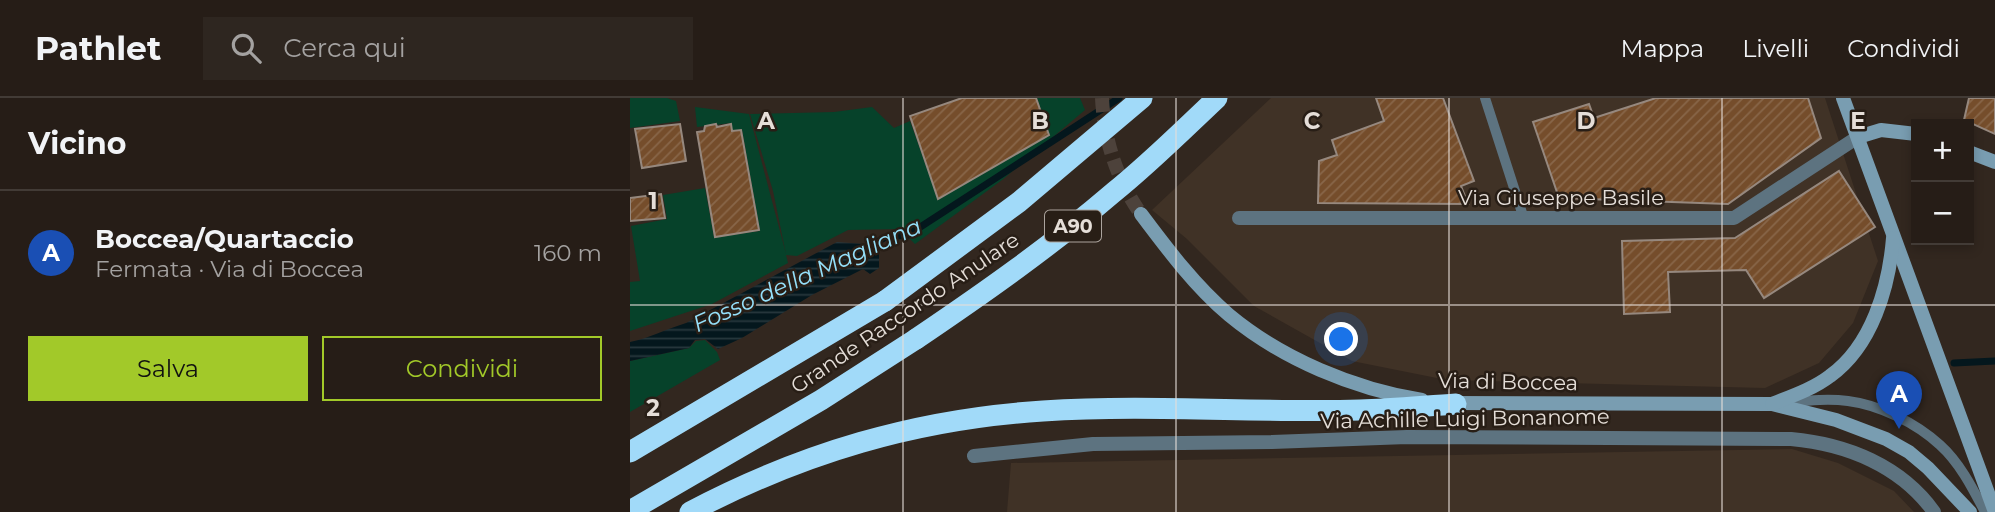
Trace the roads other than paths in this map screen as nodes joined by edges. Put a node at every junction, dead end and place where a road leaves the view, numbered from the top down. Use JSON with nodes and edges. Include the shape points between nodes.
{"nodes":[{"id":1,"x":1142,"y":98,"type":"edge"},
{"id":2,"x":1217,"y":98,"type":"edge"},
{"id":3,"x":1485,"y":98,"type":"edge"},
{"id":4,"x":1843,"y":98,"type":"edge"},
{"id":5,"x":1911,"y":133,"type":"edge"},
{"id":6,"x":1858,"y":137,"type":"junction"},
{"id":7,"x":1974,"y":154,"type":"edge"},
{"id":8,"x":1995,"y":162,"type":"edge"},
{"id":9,"x":1142,"y":214,"type":"tunnel mouth"},
{"id":10,"x":1239,"y":218,"type":"dead end"},
{"id":11,"x":1524,"y":219,"type":"junction"},
{"id":12,"x":1893,"y":233,"type":"junction"},
{"id":13,"x":1456,"y":404,"type":"junction"},
{"id":14,"x":1772,"y":404,"type":"junction"},
{"id":15,"x":630,"y":452,"type":"edge"},
{"id":16,"x":974,"y":456,"type":"dead end"},
{"id":17,"x":630,"y":511,"type":"edge"},
{"id":18,"x":690,"y":512,"type":"edge"},
{"id":19,"x":1934,"y":512,"type":"edge"},
{"id":20,"x":1970,"y":512,"type":"edge"},
{"id":21,"x":1985,"y":512,"type":"edge"},
{"id":22,"x":1995,"y":512,"type":"edge"}],
"edges":[{"from":1,"to":15,"type":"highway","name":"Grande Raccordo Anulare","number":"A90","bridge":true,"via":[[1019,202],[885,301]]},
{"from":2,"to":17,"type":"highway","name":"Grande Raccordo Anulare","number":"A90","bridge":true,"via":[[1116,191],[994,286],[821,400]]},
{"from":3,"to":11,"type":"lane"},
{"from":4,"to":6,"type":"main road","name":"Via di Boccea"},
{"from":5,"to":6,"type":"main road","via":[[1881,130]]},
{"from":6,"to":11,"type":"street","name":"Via Giuseppe Basile","via":[[1740,217]]},
{"from":6,"to":12,"type":"main road","name":"Via di Boccea"},
{"from":7,"to":8,"type":"main road"},
{"from":9,"to":13,"type":"main road","name":"Via di Boccea","via":[[1207,294],[1276,348],[1368,387]]},
{"from":10,"to":11,"type":"street","name":"Via Giuseppe Basile"},
{"from":12,"to":14,"type":"main road","name":"Via di Boccea","via":[[1883,297],[1854,352],[1822,382]]},
{"from":12,"to":22,"type":"main road","name":"Via di Boccea"},
{"from":13,"to":14,"type":"main road","name":"Via di Boccea"},
{"from":13,"to":18,"type":"highway","via":[[1360,410],[1079,410],[982,418],[893,433],[808,458]]},
{"from":14,"to":20,"type":"main road","name":"Via di Boccea","via":[[1886,439],[1928,468]]},
{"from":14,"to":21,"type":"lane","name":"Via di Boccea","via":[[1847,401],[1894,415],[1941,445]]},
{"from":16,"to":19,"type":"street","name":"Via Achille Luigi Bonanome","via":[[1093,444],[1407,437],[1791,439],[1834,446],[1886,468],[1916,489]]}]}
